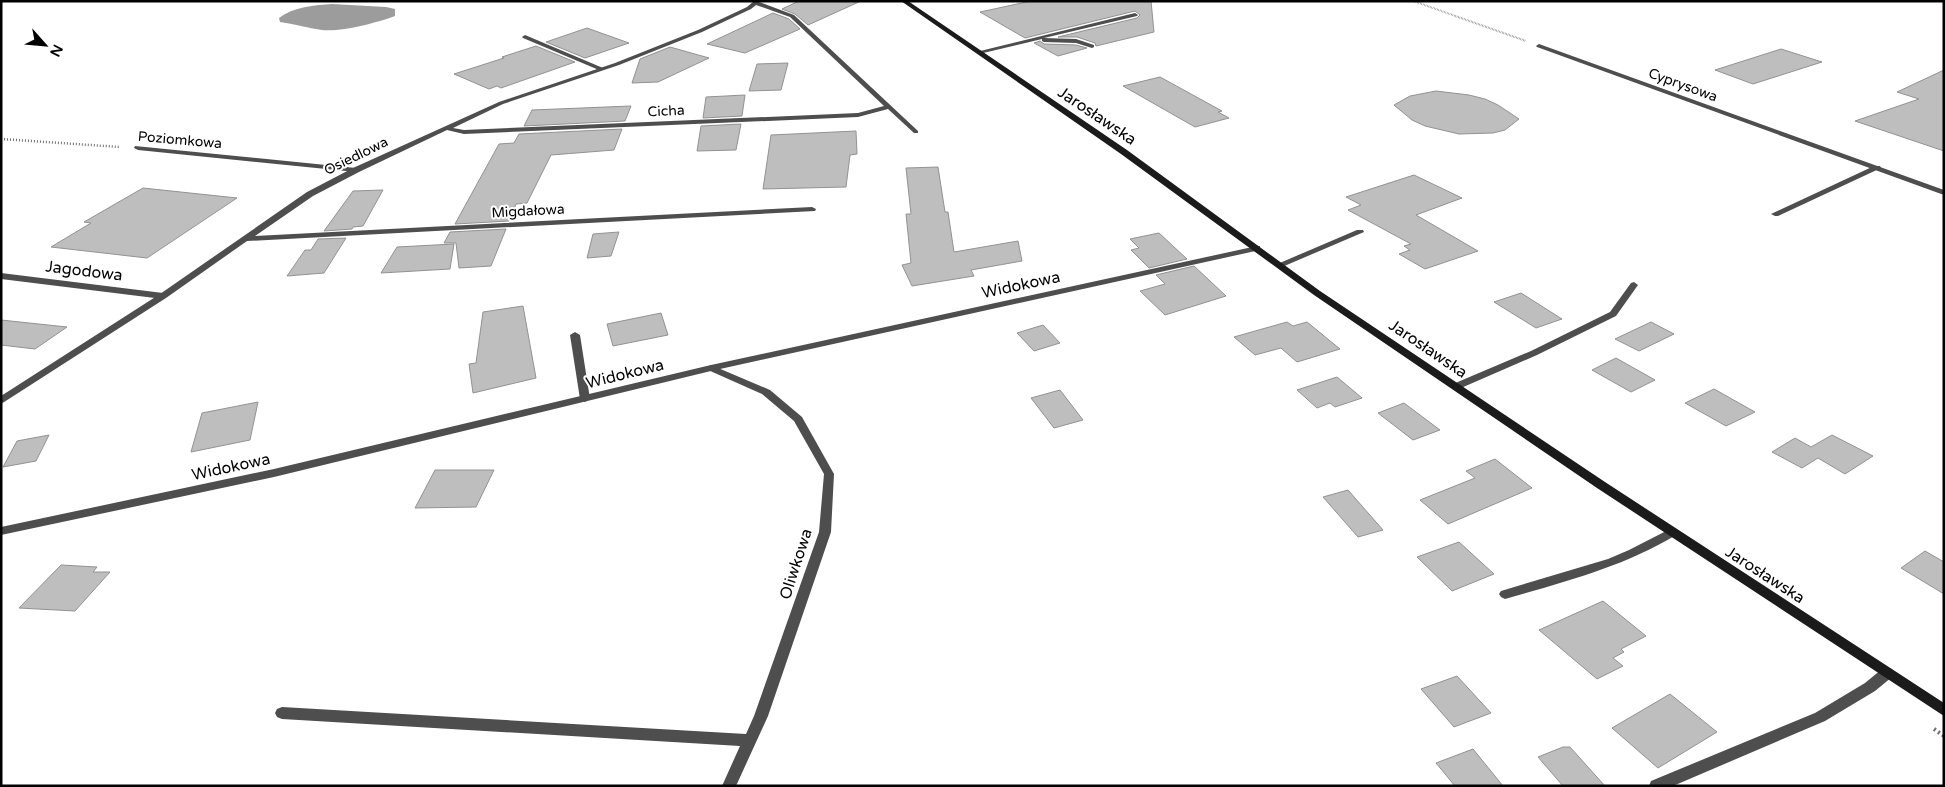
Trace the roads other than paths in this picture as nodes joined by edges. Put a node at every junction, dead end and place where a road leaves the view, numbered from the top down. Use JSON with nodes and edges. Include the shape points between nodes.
{"nodes":[{"id":1,"x":904,"y":1,"type":"edge"},
{"id":2,"x":756,"y":2,"type":"edge"},
{"id":3,"x":1135,"y":15,"type":"dead end"},
{"id":4,"x":525,"y":37,"type":"dead end"},
{"id":5,"x":1024,"y":41,"type":"junction"},
{"id":6,"x":1092,"y":46,"type":"dead end"},
{"id":7,"x":1539,"y":46,"type":"road end"},
{"id":8,"x":979,"y":52,"type":"junction"},
{"id":9,"x":601,"y":69,"type":"junction"},
{"id":10,"x":888,"y":107,"type":"junction"},
{"id":11,"x":446,"y":128,"type":"junction"},
{"id":12,"x":916,"y":132,"type":"dead end"},
{"id":13,"x":138,"y":148,"type":"road end"},
{"id":14,"x":1877,"y":168,"type":"junction"},
{"id":15,"x":356,"y":170,"type":"junction"},
{"id":16,"x":1944,"y":192,"type":"edge"},
{"id":17,"x":812,"y":209,"type":"dead end"},
{"id":18,"x":1775,"y":214,"type":"dead end"},
{"id":19,"x":1360,"y":232,"type":"dead end"},
{"id":20,"x":245,"y":239,"type":"junction"},
{"id":21,"x":1257,"y":248,"type":"junction"},
{"id":22,"x":1280,"y":265,"type":"junction"},
{"id":23,"x":1,"y":276,"type":"edge"},
{"id":24,"x":1634,"y":285,"type":"dead end"},
{"id":25,"x":163,"y":296,"type":"junction"},
{"id":26,"x":575,"y":335,"type":"dead end"},
{"id":27,"x":711,"y":368,"type":"junction"},
{"id":28,"x":1457,"y":386,"type":"junction"},
{"id":29,"x":585,"y":400,"type":"junction"},
{"id":30,"x":1,"y":401,"type":"edge"},
{"id":31,"x":1,"y":531,"type":"edge"},
{"id":32,"x":1672,"y":532,"type":"junction"},
{"id":33,"x":1505,"y":594,"type":"dead end"},
{"id":34,"x":1888,"y":673,"type":"junction"},
{"id":35,"x":1944,"y":710,"type":"edge"},
{"id":36,"x":282,"y":713,"type":"dead end"},
{"id":37,"x":750,"y":740,"type":"junction"},
{"id":38,"x":729,"y":786,"type":"edge"},
{"id":39,"x":1656,"y":786,"type":"edge"}],
"edges":[{"from":1,"to":8,"type":"main road","name":"Jarosławska"},
{"from":2,"to":9,"type":"street","name":"Osiedlowa","via":[[700,31]]},
{"from":2,"to":10,"type":"street","via":[[792,16]]},
{"from":3,"to":5,"type":"street"},
{"from":4,"to":9,"type":"street"},
{"from":5,"to":6,"type":"street","via":[[1076,41]]},
{"from":5,"to":8,"type":"street"},
{"from":7,"to":14,"type":"street","name":"Cyprysowa"},
{"from":8,"to":21,"type":"main road","name":"Jarosławska"},
{"from":9,"to":11,"type":"street","name":"Osiedlowa","via":[[501,103]]},
{"from":10,"to":11,"type":"street","name":"Cicha","via":[[858,115],[464,132]]},
{"from":10,"to":12,"type":"street"},
{"from":11,"to":15,"type":"street","name":"Osiedlowa"},
{"from":13,"to":15,"type":"street","name":"Poziomkowa"},
{"from":14,"to":16,"type":"street","name":"Cyprysowa"},
{"from":14,"to":18,"type":"street"},
{"from":15,"to":20,"type":"street","name":"Osiedlowa","via":[[310,194]]},
{"from":17,"to":20,"type":"street","name":"Migdałowa"},
{"from":19,"to":22,"type":"street"},
{"from":20,"to":25,"type":"street","name":"Osiedlowa"},
{"from":21,"to":22,"type":"main road","name":"Jarosławska"},
{"from":21,"to":27,"type":"street","name":"Widokowa"},
{"from":22,"to":28,"type":"main road","name":"Jarosławska"},
{"from":23,"to":25,"type":"street","name":"Jagodowa"},
{"from":24,"to":28,"type":"street","via":[[1613,314]]},
{"from":25,"to":30,"type":"street","name":"Osiedlowa"},
{"from":26,"to":29,"type":"street"},
{"from":27,"to":29,"type":"street","name":"Widokowa"},
{"from":27,"to":37,"type":"street","name":"Oliwkowa","via":[[766,392],[798,419],[829,474],[825,532]]},
{"from":28,"to":32,"type":"main road","name":"Jarosławska"},
{"from":29,"to":31,"type":"street","name":"Widokowa","via":[[274,473]]},
{"from":32,"to":33,"type":"street","via":[[1618,560]]},
{"from":32,"to":34,"type":"main road","name":"Jarosławska"},
{"from":34,"to":35,"type":"main road","name":"Jarosławska"},
{"from":34,"to":39,"type":"street","via":[[1820,717]]},
{"from":36,"to":37,"type":"street"},
{"from":37,"to":38,"type":"street","name":"Oliwkowa"}]}
